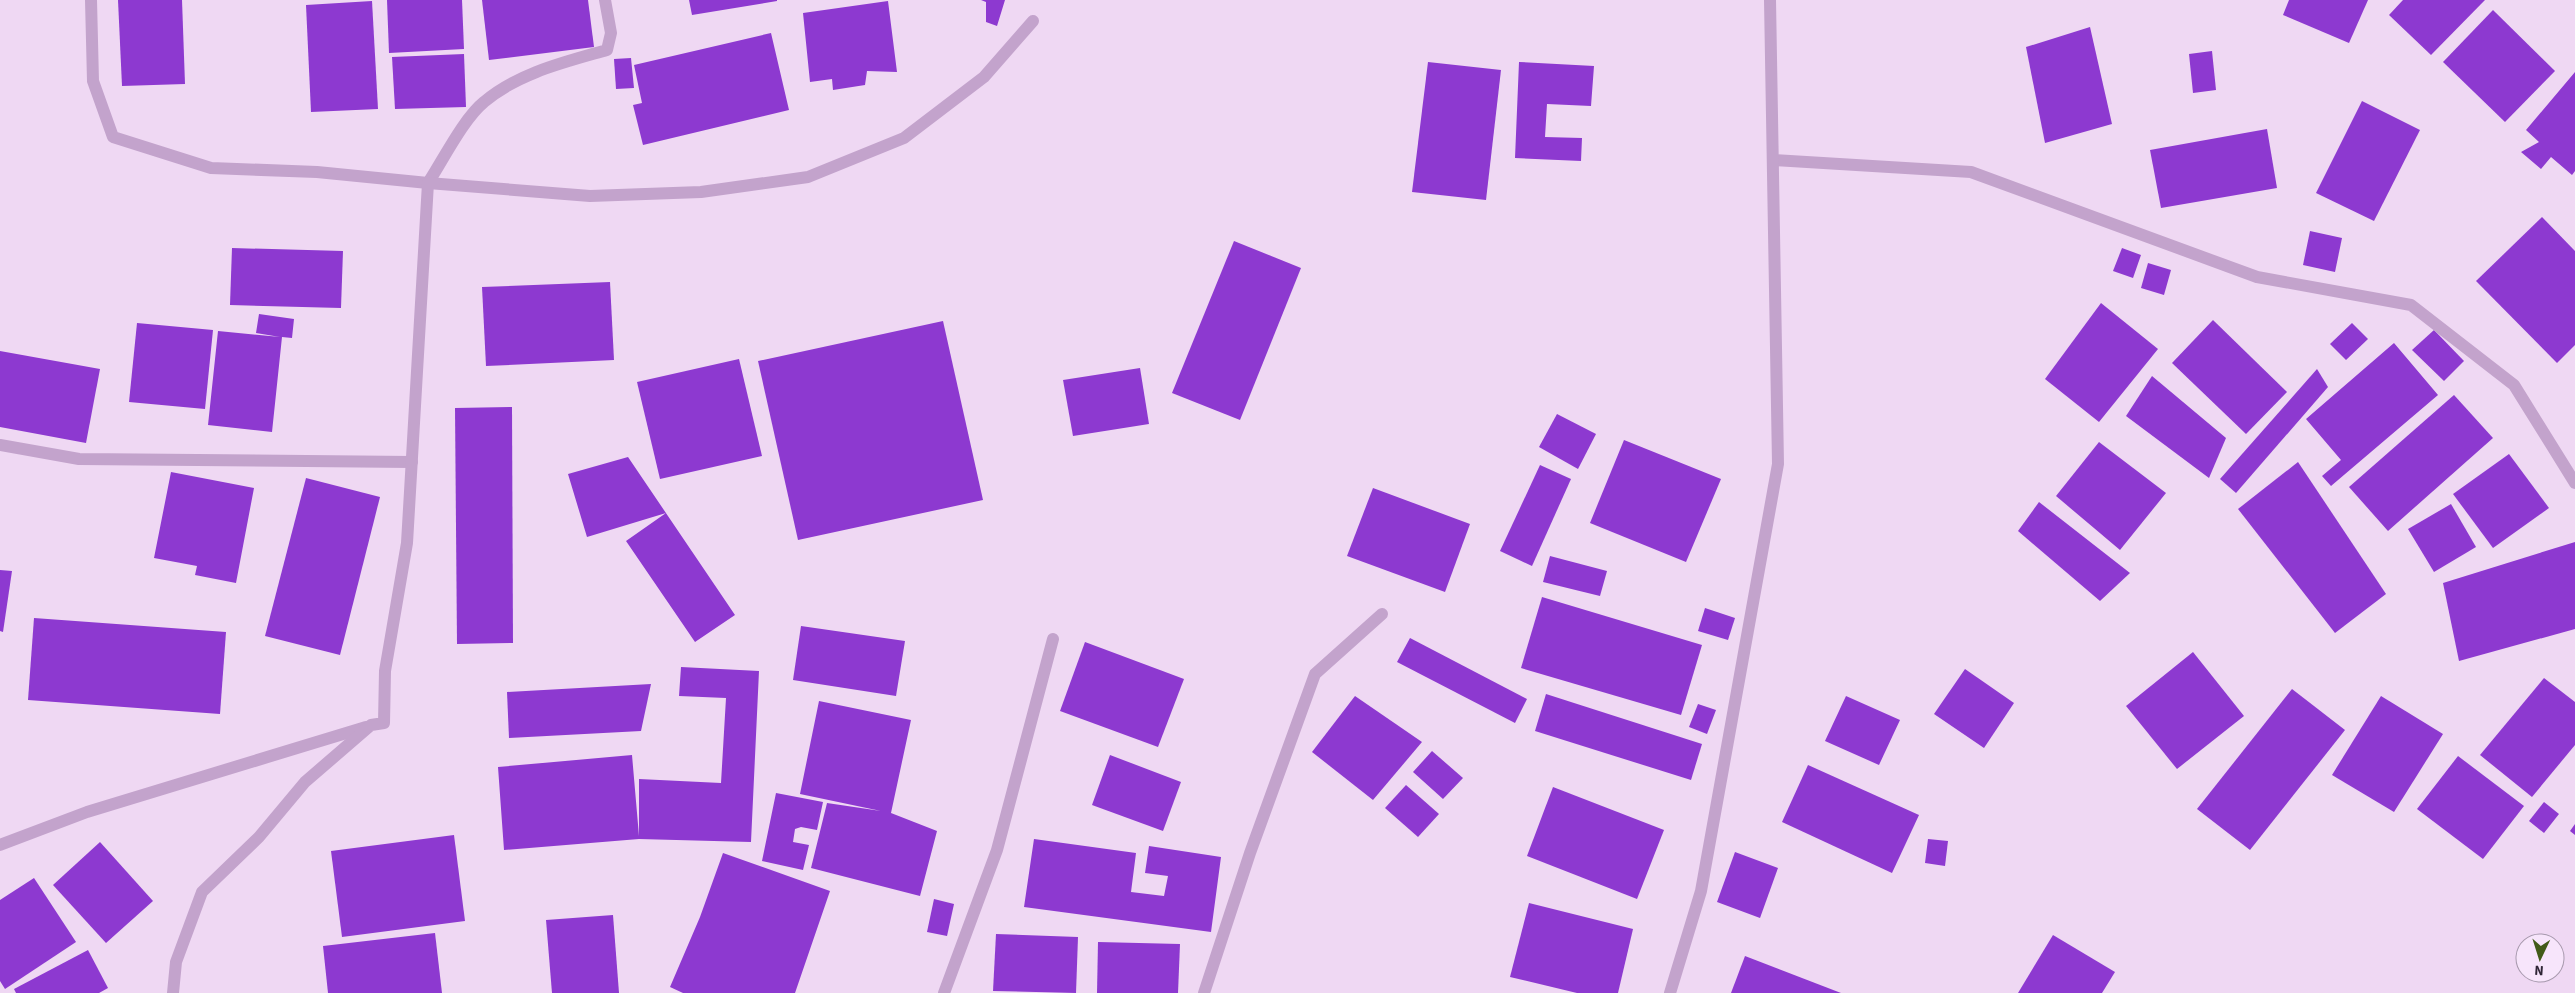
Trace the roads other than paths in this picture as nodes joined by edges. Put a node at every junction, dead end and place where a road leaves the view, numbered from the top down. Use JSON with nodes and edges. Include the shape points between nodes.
{"nodes":[{"id":1,"x":91,"y":0,"type":"edge"},
{"id":2,"x":605,"y":0,"type":"edge"},
{"id":3,"x":1770,"y":0,"type":"edge"},
{"id":4,"x":1032,"y":21,"type":"dead end"},
{"id":5,"x":1773,"y":160,"type":"junction"},
{"id":6,"x":428,"y":183,"type":"junction"},
{"id":7,"x":0,"y":445,"type":"edge"},
{"id":8,"x":412,"y":462,"type":"junction"},
{"id":9,"x":2575,"y":483,"type":"edge"},
{"id":10,"x":1382,"y":614,"type":"dead end"},
{"id":11,"x":1053,"y":639,"type":"dead end"},
{"id":12,"x":371,"y":725,"type":"junction"},
{"id":13,"x":0,"y":845,"type":"edge"},
{"id":14,"x":174,"y":993,"type":"edge"},
{"id":15,"x":944,"y":993,"type":"edge"},
{"id":16,"x":1204,"y":993,"type":"edge"},
{"id":17,"x":1670,"y":993,"type":"edge"}],
"edges":[{"from":1,"to":6,"type":"street","via":[[93,82],[113,137],[211,168],[318,172]]},
{"from":2,"to":6,"type":"street","via":[[611,33],[607,50],[524,78],[484,102]]},
{"from":3,"to":5,"type":"street"},
{"from":4,"to":6,"type":"street","via":[[984,77],[904,138],[808,177],[701,192],[590,196]]},
{"from":5,"to":9,"type":"street","via":[[1971,172],[2257,277],[2412,305],[2514,384]]},
{"from":5,"to":17,"type":"street","via":[[1778,464],[1701,891]]},
{"from":6,"to":8,"type":"street"},
{"from":7,"to":8,"type":"street","via":[[79,459]]},
{"from":8,"to":12,"type":"street","via":[[407,543],[385,671],[384,723]]},
{"from":10,"to":16,"type":"street","via":[[1315,674],[1250,852]]},
{"from":11,"to":15,"type":"street","via":[[997,850]]},
{"from":12,"to":13,"type":"street","via":[[87,812]]},
{"from":12,"to":14,"type":"street","via":[[305,782],[259,837],[202,892],[176,962]]}]}
